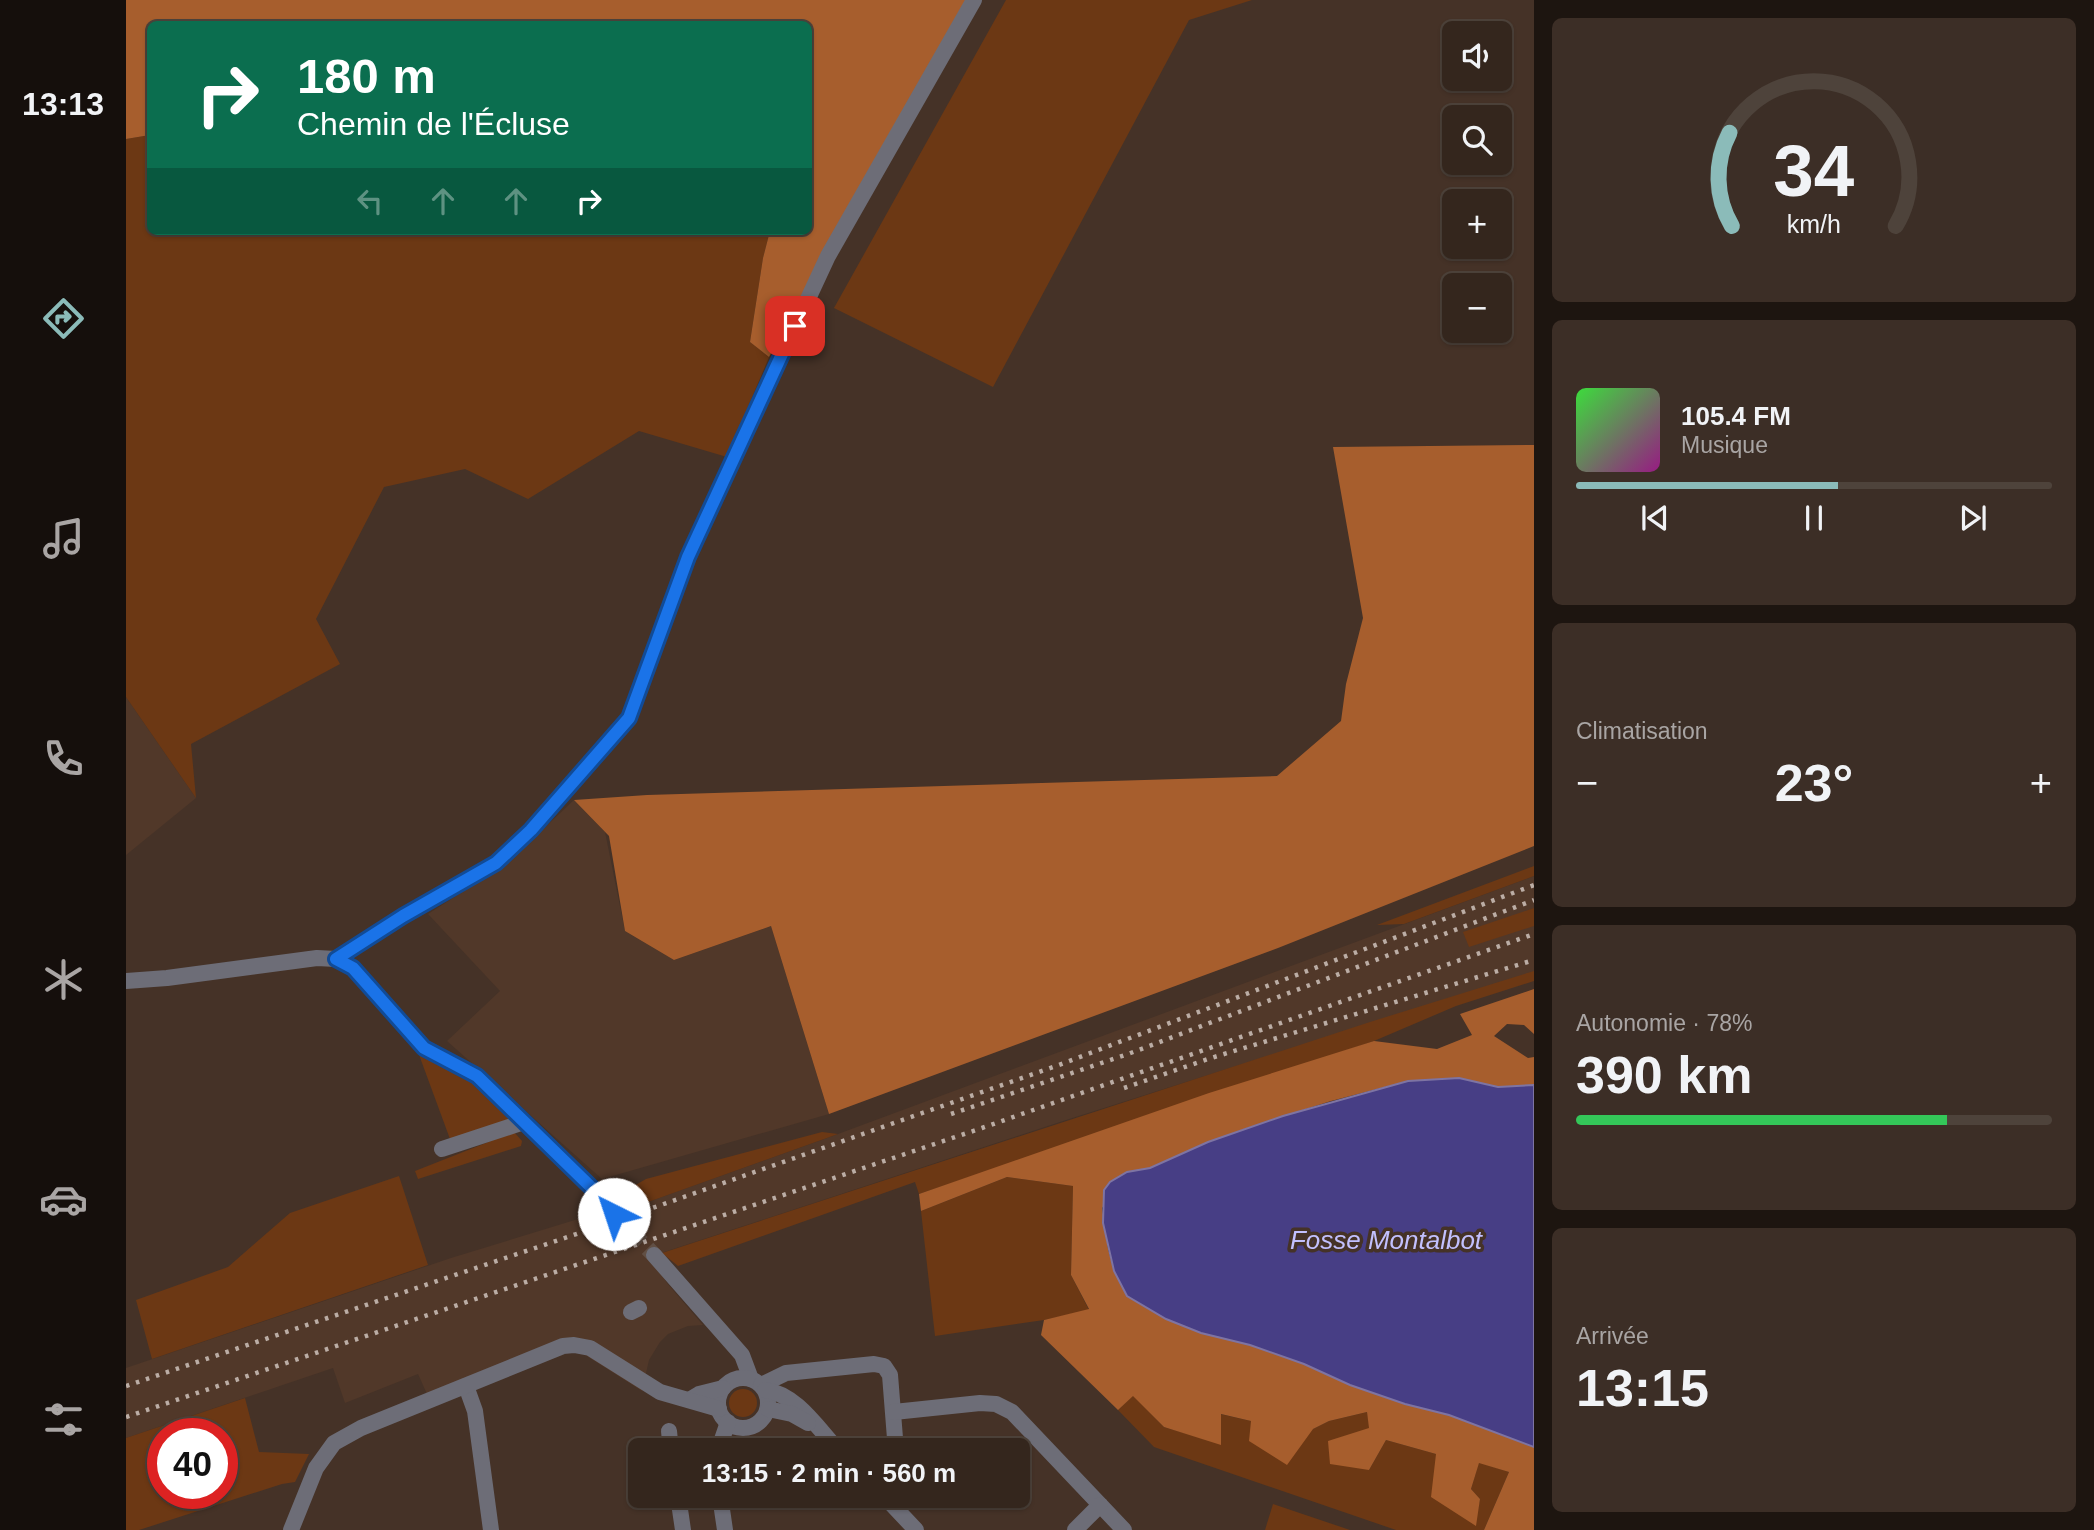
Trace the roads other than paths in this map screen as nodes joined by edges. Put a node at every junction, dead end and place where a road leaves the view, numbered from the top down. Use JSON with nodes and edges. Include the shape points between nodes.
{"nodes":[{"id":1,"x":974,"y":0,"type":"edge"},
{"id":2,"x":336,"y":959,"type":"junction"},
{"id":3,"x":126,"y":981,"type":"edge"},
{"id":4,"x":524,"y":1122,"type":"junction"},
{"id":5,"x":442,"y":1149,"type":"dead end"},
{"id":6,"x":614,"y":1214,"type":"tunnel mouth"},
{"id":7,"x":654,"y":1255,"type":"tunnel mouth"},
{"id":8,"x":759,"y":1385,"type":"junction"},
{"id":9,"x":466,"y":1386,"type":"junction"},
{"id":10,"x":723,"y":1388,"type":"junction"},
{"id":11,"x":689,"y":1400,"type":"junction"},
{"id":12,"x":768,"y":1409,"type":"junction"},
{"id":13,"x":894,"y":1412,"type":"junction"},
{"id":14,"x":723,"y":1416,"type":"junction"},
{"id":15,"x":816,"y":1427,"type":"junction"},
{"id":16,"x":668,"y":1431,"type":"dead end"},
{"id":17,"x":669,"y":1438,"type":"edge"},
{"id":18,"x":720,"y":1438,"type":"edge"},
{"id":19,"x":827,"y":1438,"type":"edge"},
{"id":20,"x":896,"y":1438,"type":"edge"},
{"id":21,"x":1100,"y":1505,"type":"junction"},
{"id":22,"x":680,"y":1508,"type":"edge"},
{"id":23,"x":721,"y":1508,"type":"edge"},
{"id":24,"x":901,"y":1508,"type":"edge"},
{"id":25,"x":291,"y":1530,"type":"edge"},
{"id":26,"x":491,"y":1530,"type":"edge"},
{"id":27,"x":683,"y":1530,"type":"edge"},
{"id":28,"x":724,"y":1530,"type":"edge"},
{"id":29,"x":916,"y":1530,"type":"edge"},
{"id":30,"x":1075,"y":1530,"type":"edge"},
{"id":31,"x":1124,"y":1530,"type":"edge"}],
"edges":[{"from":1,"to":2,"type":"street","via":[[828,256],[688,557],[629,718],[496,863]]},
{"from":2,"to":3,"type":"street"},
{"from":2,"to":4,"type":"street","via":[[353,968],[424,1048],[477,1076]]},
{"from":4,"to":5,"type":"street"},
{"from":4,"to":6,"type":"street"},
{"from":7,"to":8,"type":"street","via":[[742,1355]]},
{"from":8,"to":10,"type":"street","via":[[735,1379]]},
{"from":8,"to":12,"type":"street","via":[[768,1399]]},
{"from":8,"to":13,"type":"street","via":[[786,1373],[874,1364],[884,1366],[890,1376]]},
{"from":8,"to":15,"type":"street","via":[[796,1404]]},
{"from":9,"to":11,"type":"street","via":[[574,1345],[590,1349],[660,1392]]},
{"from":9,"to":25,"type":"street","via":[[334,1443],[316,1468]]},
{"from":9,"to":26,"type":"street","via":[[475,1411]]},
{"from":10,"to":11,"type":"street"},
{"from":10,"to":14,"type":"street","via":[[718,1402]]},
{"from":11,"to":14,"type":"street"},
{"from":12,"to":14,"type":"street","via":[[755,1425],[741,1427]]},
{"from":12,"to":15,"type":"street","via":[[792,1414]]},
{"from":13,"to":20,"type":"street"},
{"from":13,"to":21,"type":"street","via":[[996,1404],[1012,1412]]},
{"from":14,"to":18,"type":"street"},
{"from":15,"to":19,"type":"street"},
{"from":16,"to":17,"type":"street"},
{"from":21,"to":30,"type":"street"},
{"from":21,"to":31,"type":"street"},
{"from":22,"to":27,"type":"street"},
{"from":23,"to":28,"type":"street"},
{"from":24,"to":29,"type":"street"}]}
